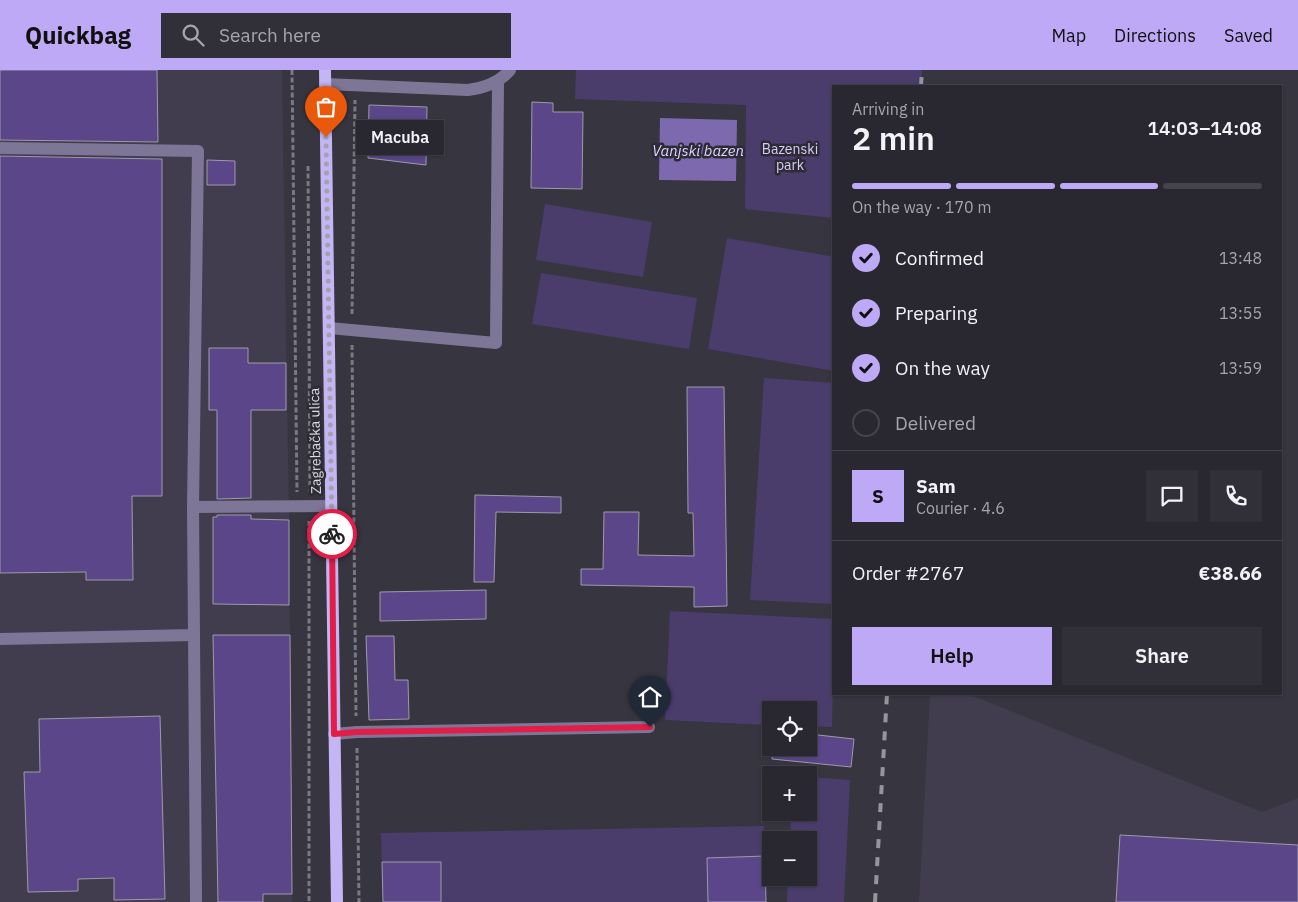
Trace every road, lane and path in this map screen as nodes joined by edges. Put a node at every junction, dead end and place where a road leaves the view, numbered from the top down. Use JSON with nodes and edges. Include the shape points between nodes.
{"nodes":[{"id":1,"x":292,"y":70,"type":"edge"},
{"id":2,"x":325,"y":70,"type":"edge"},
{"id":3,"x":510,"y":70,"type":"edge"},
{"id":4,"x":498,"y":81,"type":"junction"},
{"id":5,"x":325,"y":84,"type":"junction"},
{"id":6,"x":355,"y":105,"type":"dead end"},
{"id":7,"x":0,"y":148,"type":"edge"},
{"id":8,"x":308,"y":159,"type":"dead end"},
{"id":9,"x":352,"y":307,"type":"dead end"},
{"id":10,"x":329,"y":328,"type":"junction"},
{"id":11,"x":352,"y":342,"type":"dead end"},
{"id":12,"x":297,"y":506,"type":"junction"},
{"id":13,"x":331,"y":506,"type":"junction"},
{"id":14,"x":193,"y":507,"type":"junction"},
{"id":15,"x":310,"y":507,"type":"junction"},
{"id":16,"x":194,"y":635,"type":"junction"},
{"id":17,"x":0,"y":639,"type":"edge"},
{"id":18,"x":356,"y":708,"type":"dead end"},
{"id":19,"x":650,"y":727,"type":"dead end"},
{"id":20,"x":334,"y":734,"type":"junction"},
{"id":21,"x":357,"y":753,"type":"dead end"},
{"id":22,"x":196,"y":902,"type":"edge"},
{"id":23,"x":309,"y":902,"type":"edge"},
{"id":24,"x":337,"y":902,"type":"edge"},
{"id":25,"x":359,"y":902,"type":"edge"}],
"edges":[{"from":1,"to":12,"type":"path"},
{"from":2,"to":5,"type":"main road","name":"Zagrebačka ulica"},
{"from":3,"to":4,"type":"lane"},
{"from":4,"to":5,"type":"lane","via":[[468,90]]},
{"from":4,"to":10,"type":"lane","via":[[496,343]]},
{"from":5,"to":10,"type":"main road","name":"Zagrebačka ulica"},
{"from":6,"to":9,"type":"path"},
{"from":7,"to":14,"type":"lane","via":[[198,151]]},
{"from":8,"to":15,"type":"path"},
{"from":10,"to":13,"type":"main road","name":"Zagrebačka ulica"},
{"from":11,"to":18,"type":"path"},
{"from":12,"to":14,"type":"lane"},
{"from":12,"to":15,"type":"lane"},
{"from":13,"to":15,"type":"lane"},
{"from":13,"to":20,"type":"main road","name":"Zagrebačka ulica"},
{"from":14,"to":16,"type":"lane"},
{"from":15,"to":23,"type":"path"},
{"from":16,"to":17,"type":"lane"},
{"from":16,"to":22,"type":"lane"},
{"from":19,"to":20,"type":"lane"},
{"from":20,"to":24,"type":"main road","name":"Zagrebačka ulica"},
{"from":21,"to":25,"type":"path"}]}
